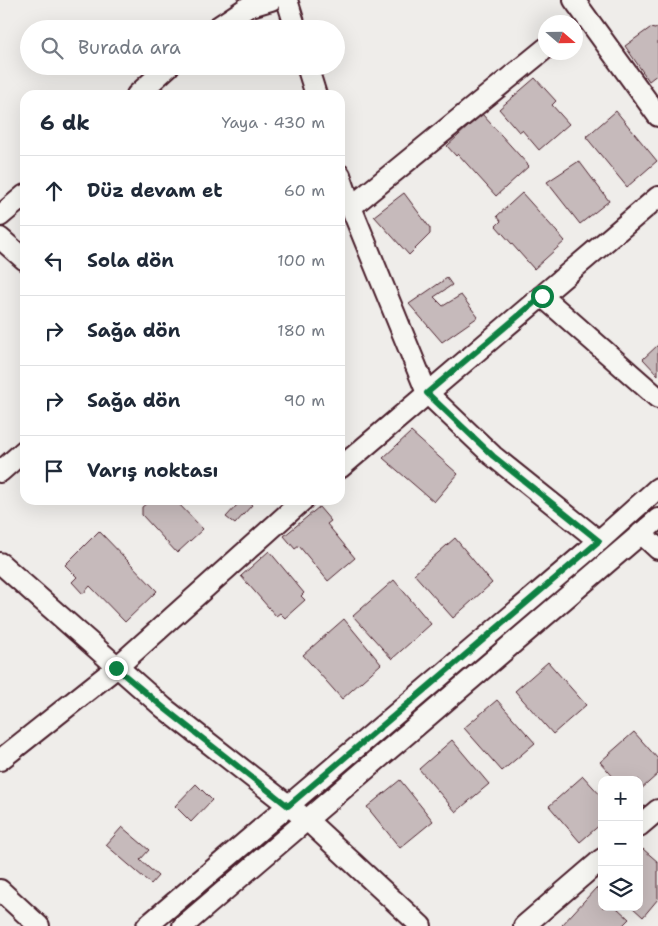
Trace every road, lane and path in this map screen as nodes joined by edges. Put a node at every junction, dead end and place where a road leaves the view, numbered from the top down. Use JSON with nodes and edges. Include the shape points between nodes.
{"nodes":[{"id":1,"x":271,"y":0,"type":"edge"},
{"id":2,"x":287,"y":0,"type":"edge"},
{"id":3,"x":578,"y":13,"type":"edge"},
{"id":4,"x":229,"y":20,"type":"edge"},
{"id":5,"x":293,"y":20,"type":"edge"},
{"id":6,"x":538,"y":55,"type":"edge"},
{"id":7,"x":159,"y":75,"type":"edge"},
{"id":8,"x":310,"y":75,"type":"edge"},
{"id":9,"x":143,"y":90,"type":"edge"},
{"id":10,"x":314,"y":90,"type":"edge"},
{"id":11,"x":658,"y":116,"type":"edge"},
{"id":12,"x":345,"y":190,"type":"edge"},
{"id":13,"x":658,"y":197,"type":"edge"},
{"id":14,"x":20,"y":199,"type":"edge"},
{"id":15,"x":351,"y":207,"type":"junction"},
{"id":16,"x":0,"y":216,"type":"edge"},
{"id":17,"x":0,"y":238,"type":"edge"},
{"id":18,"x":20,"y":256,"type":"edge"},
{"id":19,"x":542,"y":296,"type":"junction"},
{"id":20,"x":427,"y":393,"type":"junction"},
{"id":21,"x":658,"y":398,"type":"edge"},
{"id":22,"x":20,"y":454,"type":"edge"},
{"id":23,"x":345,"y":464,"type":"edge"},
{"id":24,"x":0,"y":472,"type":"edge"},
{"id":25,"x":658,"y":488,"type":"edge"},
{"id":26,"x":297,"y":505,"type":"edge"},
{"id":27,"x":658,"y":519,"type":"edge"},
{"id":28,"x":641,"y":533,"type":"junction"},
{"id":29,"x":599,"y":541,"type":"junction"},
{"id":30,"x":658,"y":549,"type":"edge"},
{"id":31,"x":0,"y":564,"type":"edge"},
{"id":32,"x":116,"y":668,"type":"junction"},
{"id":33,"x":0,"y":760,"type":"edge"},
{"id":34,"x":288,"y":806,"type":"junction"},
{"id":35,"x":658,"y":810,"type":"edge"},
{"id":36,"x":307,"y":820,"type":"junction"},
{"id":37,"x":643,"y":823,"type":"edge"},
{"id":38,"x":598,"y":862,"type":"edge"},
{"id":39,"x":0,"y":890,"type":"edge"},
{"id":40,"x":39,"y":926,"type":"edge"},
{"id":41,"x":147,"y":926,"type":"edge"},
{"id":42,"x":183,"y":926,"type":"edge"},
{"id":43,"x":421,"y":926,"type":"edge"},
{"id":44,"x":524,"y":926,"type":"edge"}],
"edges":[{"from":1,"to":4,"type":"street","via":[[248,7]]},
{"from":2,"to":5,"type":"street"},
{"from":3,"to":11,"type":"street"},
{"from":6,"to":15,"type":"street"},
{"from":7,"to":9,"type":"street"},
{"from":8,"to":10,"type":"street"},
{"from":12,"to":15,"type":"street"},
{"from":13,"to":19,"type":"street"},
{"from":14,"to":16,"type":"street"},
{"from":15,"to":20,"type":"street"},
{"from":17,"to":18,"type":"street"},
{"from":19,"to":20,"type":"street"},
{"from":19,"to":21,"type":"street"},
{"from":20,"to":23,"type":"street"},
{"from":20,"to":29,"type":"street","via":[[493,456]]},
{"from":22,"to":24,"type":"street"},
{"from":25,"to":29,"type":"street"},
{"from":26,"to":32,"type":"street"},
{"from":27,"to":28,"type":"street"},
{"from":28,"to":30,"type":"street"},
{"from":28,"to":36,"type":"street"},
{"from":29,"to":34,"type":"street"},
{"from":31,"to":32,"type":"street"},
{"from":32,"to":33,"type":"street"},
{"from":32,"to":34,"type":"street"},
{"from":34,"to":36,"type":"street"},
{"from":34,"to":41,"type":"street"},
{"from":35,"to":37,"type":"street"},
{"from":36,"to":42,"type":"street"},
{"from":36,"to":43,"type":"street"},
{"from":38,"to":44,"type":"street"},
{"from":39,"to":40,"type":"street"}]}
